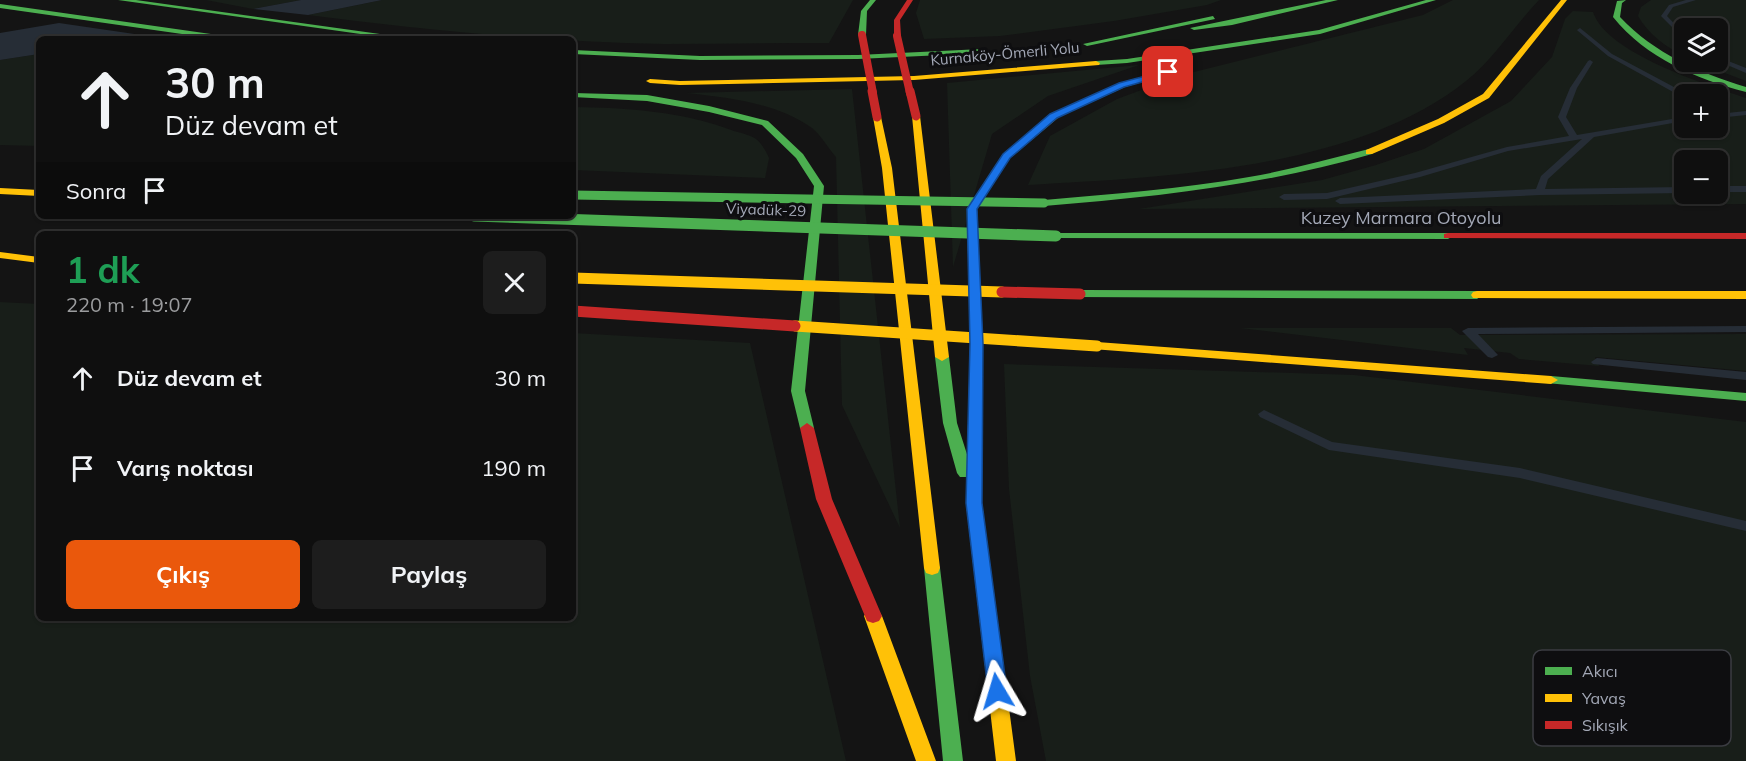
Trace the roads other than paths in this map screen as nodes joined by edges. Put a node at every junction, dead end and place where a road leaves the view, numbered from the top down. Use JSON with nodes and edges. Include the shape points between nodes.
{"nodes":[{"id":1,"x":121,"y":0,"type":"edge"},
{"id":2,"x":873,"y":0,"type":"edge"},
{"id":3,"x":910,"y":0,"type":"edge"},
{"id":4,"x":1269,"y":0,"type":"edge"},
{"id":5,"x":1335,"y":0,"type":"edge"},
{"id":6,"x":1433,"y":0,"type":"edge"},
{"id":7,"x":1564,"y":0,"type":"edge"},
{"id":8,"x":1623,"y":0,"type":"edge"},
{"id":9,"x":0,"y":6,"type":"edge"},
{"id":10,"x":1320,"y":32,"type":"junction"},
{"id":11,"x":211,"y":36,"type":"edge"},
{"id":12,"x":390,"y":36,"type":"edge"},
{"id":13,"x":1001,"y":50,"type":"dead end"},
{"id":14,"x":576,"y":52,"type":"edge"},
{"id":15,"x":632,"y":80,"type":"dead end"},
{"id":16,"x":1746,"y":90,"type":"edge"},
{"id":17,"x":576,"y":95,"type":"edge"},
{"id":18,"x":6,"y":191,"type":"edge"},
{"id":19,"x":36,"y":192,"type":"edge"},
{"id":20,"x":576,"y":195,"type":"edge"},
{"id":21,"x":561,"y":219,"type":"edge"},
{"id":22,"x":1056,"y":236,"type":"joint"},
{"id":23,"x":1746,"y":236,"type":"edge"},
{"id":24,"x":0,"y":247,"type":"edge"},
{"id":25,"x":36,"y":249,"type":"edge"},
{"id":26,"x":0,"y":255,"type":"edge"},
{"id":27,"x":36,"y":260,"type":"edge"},
{"id":28,"x":576,"y":278,"type":"edge"},
{"id":29,"x":1746,"y":295,"type":"edge"},
{"id":30,"x":576,"y":311,"type":"edge"},
{"id":31,"x":1746,"y":397,"type":"edge"},
{"id":32,"x":974,"y":503,"type":"junction"},
{"id":33,"x":926,"y":761,"type":"edge"},
{"id":34,"x":953,"y":761,"type":"edge"},
{"id":35,"x":1006,"y":761,"type":"edge"}],
"edges":[{"from":1,"to":12,"type":"main road"},
{"from":2,"to":34,"type":"main road","bridge":true,"via":[[864,11],[862,35],[887,168]]},
{"from":3,"to":32,"type":"main road","bridge":true,"via":[[897,20],[897,36],[916,116],[950,423]]},
{"from":4,"to":5,"type":"main road","name":"Kurnaköy-Ömerli Yolu","via":[[1210,19],[1082,45],[1232,23]]},
{"from":6,"to":10,"type":"main road","name":"Kurnaköy-Ömerli Yolu"},
{"from":7,"to":20,"type":"main road","bridge":true,"via":[[1486,96],[1385,147],[1268,178],[1160,194],[1044,203]]},
{"from":8,"to":16,"type":"main road","via":[[1616,17],[1646,47]]},
{"from":9,"to":11,"type":"main road"},
{"from":10,"to":15,"type":"main road","name":"Kurnaköy-Ömerli Yolu","via":[[1127,61],[914,78],[680,83]]},
{"from":10,"to":32,"type":"main road","via":[[1275,48],[1122,85],[1054,116],[1006,156],[972,209],[976,344]]},
{"from":13,"to":14,"type":"main road","name":"Kurnaköy-Ömerli Yolu","via":[[858,57],[711,58]]},
{"from":17,"to":33,"type":"main road","via":[[646,98],[765,123],[800,156],[819,186],[798,391],[824,499],[882,638]]},
{"from":18,"to":19,"type":"main road"},
{"from":21,"to":22,"type":"main road","name":"Viyadük-29","bridge":true},
{"from":22,"to":23,"type":"main road","name":"Kuzey Marmara Otoyolu"},
{"from":24,"to":25,"type":"main road"},
{"from":26,"to":27,"type":"main road"},
{"from":28,"to":29,"type":"main road","bridge":true,"via":[[1080,294]]},
{"from":30,"to":31,"type":"main road","bridge":true,"via":[[1097,346]]},
{"from":32,"to":35,"type":"main road"}]}
